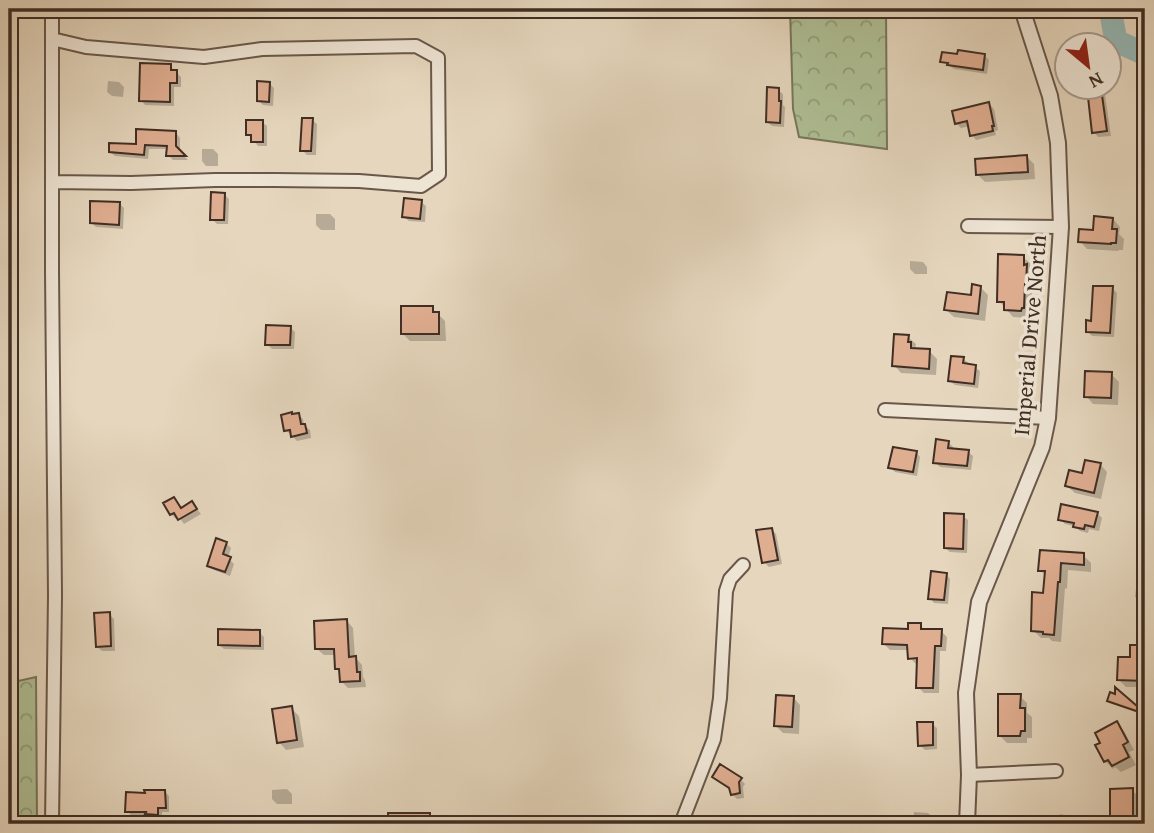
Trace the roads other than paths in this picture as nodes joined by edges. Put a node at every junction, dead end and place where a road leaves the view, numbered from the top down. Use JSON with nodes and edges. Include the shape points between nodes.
{"nodes":[{"id":1,"x":52,"y":9,"type":"edge"},
{"id":2,"x":1022,"y":9,"type":"edge"},
{"id":3,"x":52,"y":39,"type":"junction"},
{"id":4,"x":52,"y":182,"type":"junction"},
{"id":5,"x":968,"y":226,"type":"dead end"},
{"id":6,"x":1060,"y":227,"type":"junction"},
{"id":7,"x":885,"y":410,"type":"dead end"},
{"id":8,"x":1048,"y":418,"type":"junction"},
{"id":9,"x":743,"y":565,"type":"dead end"},
{"id":10,"x":1056,"y":771,"type":"dead end"},
{"id":11,"x":969,"y":775,"type":"junction"},
{"id":12,"x":52,"y":824,"type":"edge"},
{"id":13,"x":681,"y":824,"type":"edge"},
{"id":14,"x":967,"y":824,"type":"edge"}],
"edges":[{"from":1,"to":3,"type":"street"},
{"from":2,"to":6,"type":"street","name":"Imperial Drive North","via":[[1050,96],[1059,143]]},
{"from":3,"to":4,"type":"street"},
{"from":3,"to":4,"type":"street","via":[[86,47],[204,57],[262,49],[416,46],[438,58],[440,141],[439,174],[421,186],[275,180]]},
{"from":4,"to":12,"type":"street"},
{"from":5,"to":6,"type":"street"},
{"from":6,"to":8,"type":"street","name":"Imperial Drive North"},
{"from":7,"to":8,"type":"street"},
{"from":8,"to":11,"type":"street","name":"Imperial Drive North","via":[[1042,447],[979,602],[966,693]]},
{"from":9,"to":13,"type":"street","via":[[726,591],[714,739]]},
{"from":10,"to":11,"type":"street"},
{"from":11,"to":14,"type":"street","name":"Imperial Drive North"}]}
